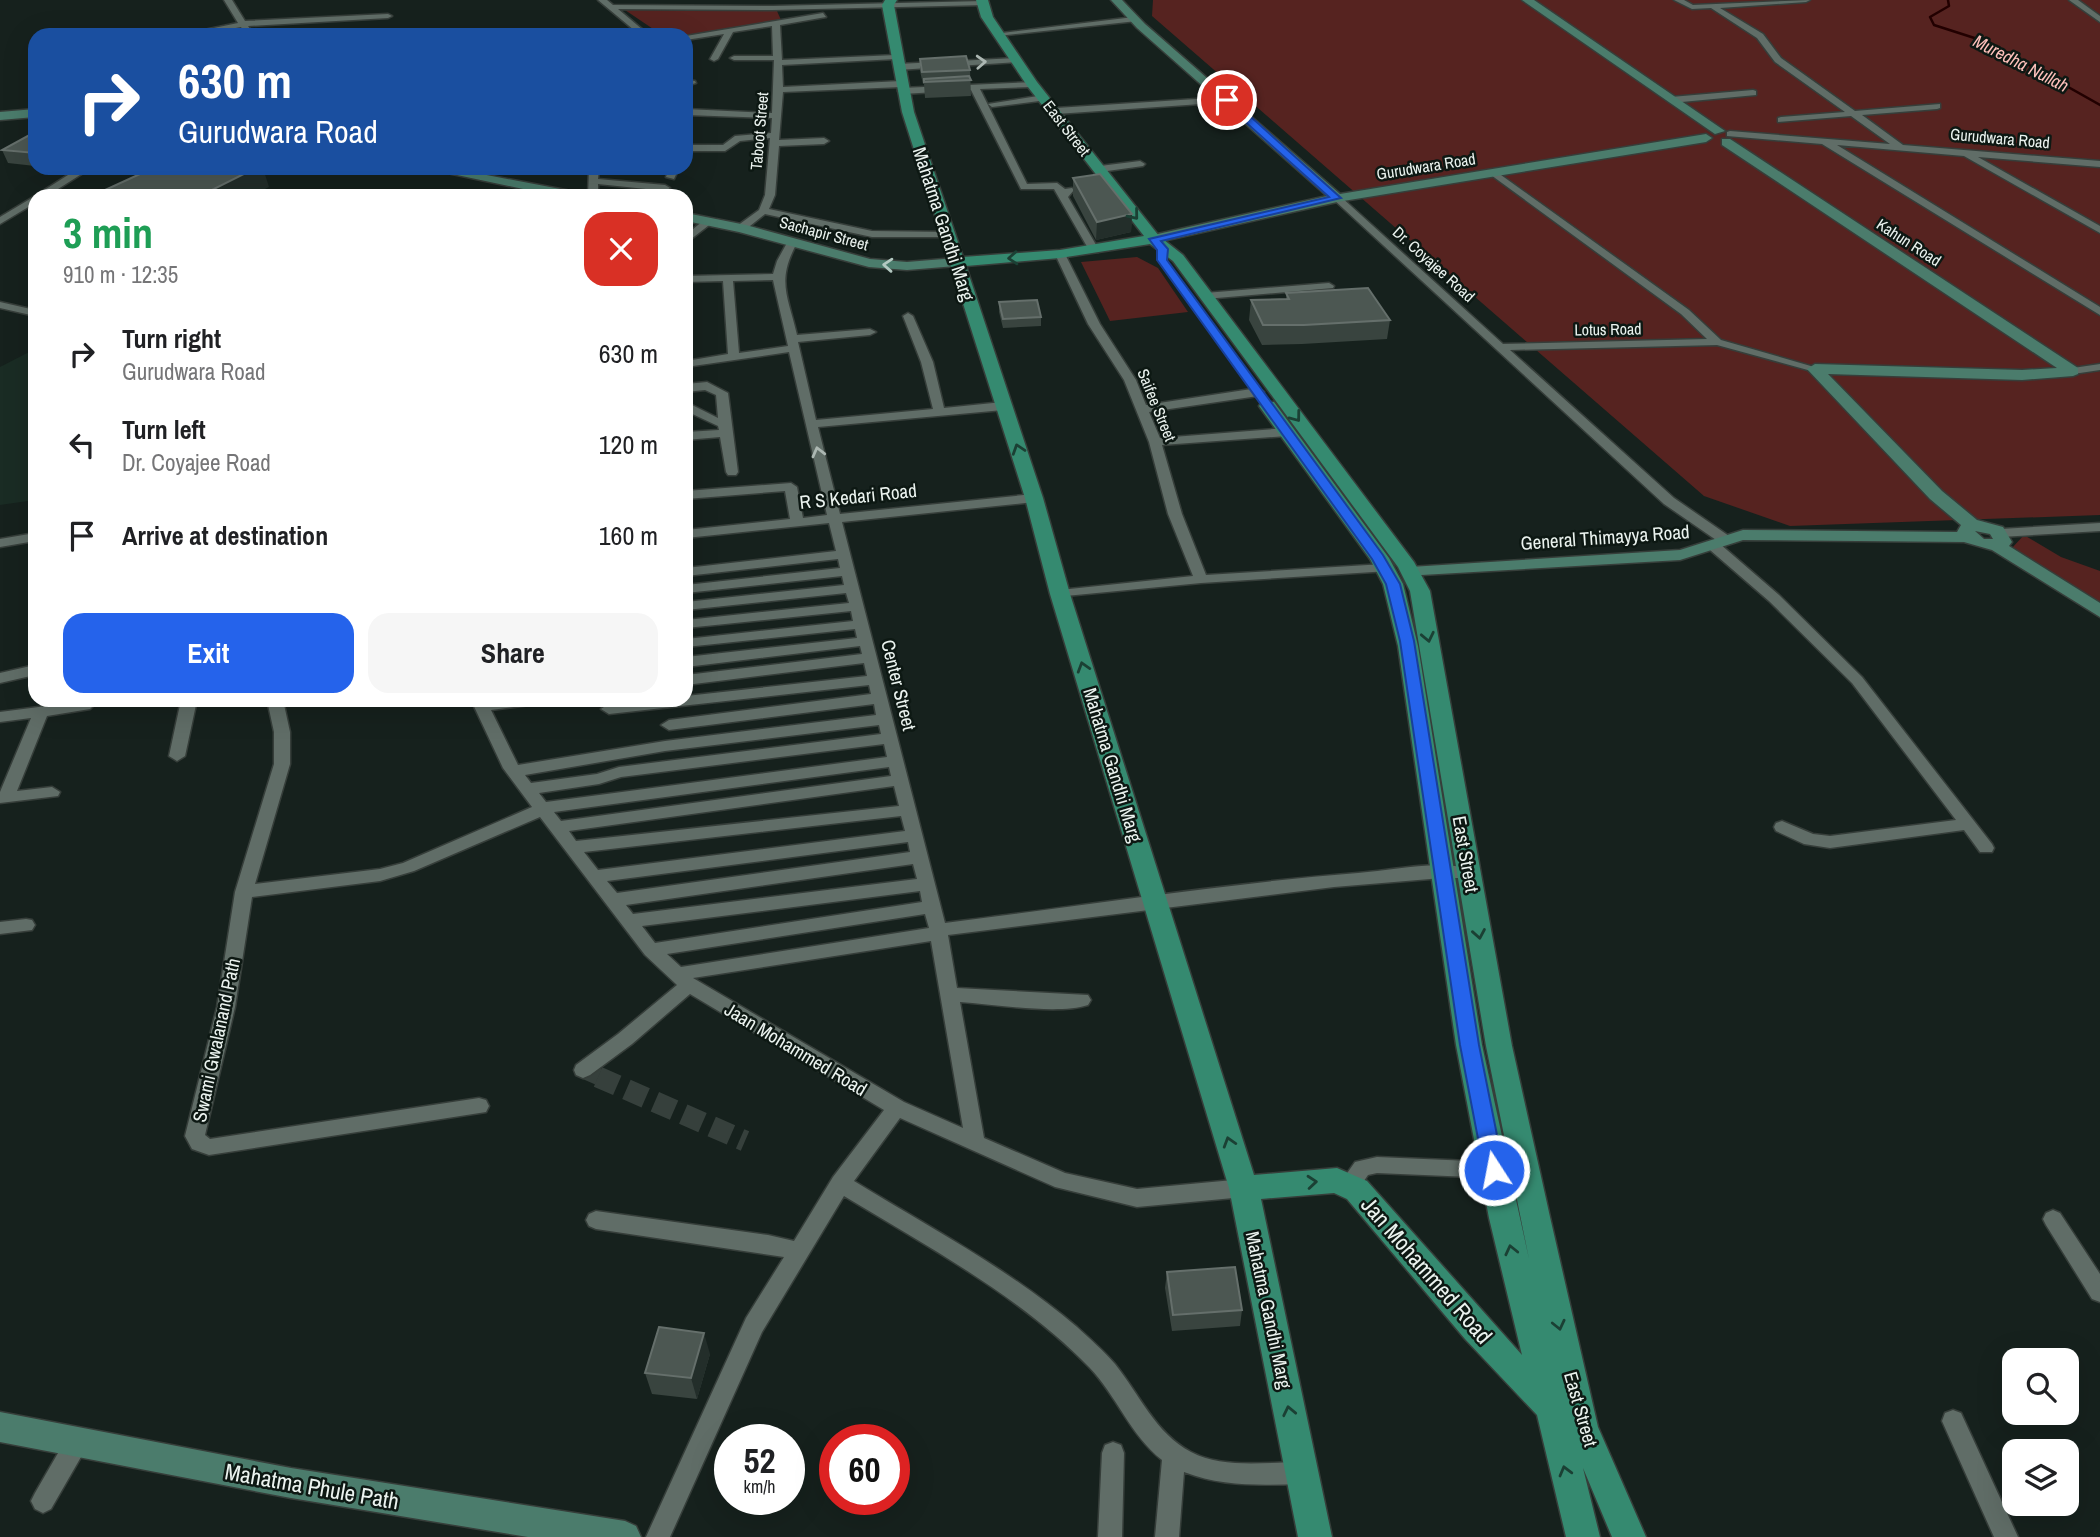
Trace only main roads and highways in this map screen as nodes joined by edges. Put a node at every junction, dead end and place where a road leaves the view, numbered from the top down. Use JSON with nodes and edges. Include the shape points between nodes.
{"nodes":[{"id":1,"x":983,"y":2,"type":"edge"},
{"id":2,"x":884,"y":4,"type":"edge"},
{"id":3,"x":1158,"y":244,"type":"junction"},
{"id":4,"x":956,"y":262,"type":"junction"},
{"id":5,"x":1397,"y":570,"type":"junction"},
{"id":6,"x":1456,"y":873,"type":"junction"},
{"id":7,"x":1244,"y":1188,"type":"junction"},
{"id":8,"x":1548,"y":1405,"type":"junction"},
{"id":9,"x":1582,"y":1428,"type":"junction"},
{"id":10,"x":1313,"y":1527,"type":"edge"},
{"id":11,"x":1627,"y":1533,"type":"edge"},
{"id":12,"x":1583,"y":1537,"type":"edge"}],
"edges":[{"from":1,"to":3,"type":"main road","name":"East Street","one_way":true,"via":[[998,34],[1032,84],[1100,169],[1103,186]]},
{"from":2,"to":4,"type":"main road","name":"Mahatma Gandhi Marg","via":[[899,75]]},
{"from":3,"to":4,"type":"main road","one_way":true},
{"from":3,"to":5,"type":"main road","name":"East Street","via":[[1162,260],[1287,432]]},
{"from":3,"to":5,"type":"main road","name":"East Street","one_way":true,"via":[[1178,258]]},
{"from":7,"to":4,"type":"main road","name":"Mahatma Gandhi Marg","one_way":true,"via":[[1034,498]]},
{"from":5,"to":6,"type":"main road","name":"East Street","via":[[1420,591],[1430,642]]},
{"from":8,"to":6,"type":"main road","name":"East Street","one_way":true,"via":[[1469,1045]]},
{"from":6,"to":9,"type":"main road","name":"East Street","one_way":true,"via":[[1499,1046]]},
{"from":7,"to":8,"type":"main road","name":"Jan Mohammed Road","one_way":true,"via":[[1337,1180],[1357,1189],[1476,1329]]},
{"from":10,"to":7,"type":"main road","name":"Mahatma Gandhi Marg","one_way":true},
{"from":8,"to":9,"type":"main road","name":"Jan Mohammed Road"},
{"from":12,"to":8,"type":"main road","name":"East Street","one_way":true},
{"from":9,"to":11,"type":"main road","name":"East Street"}]}
